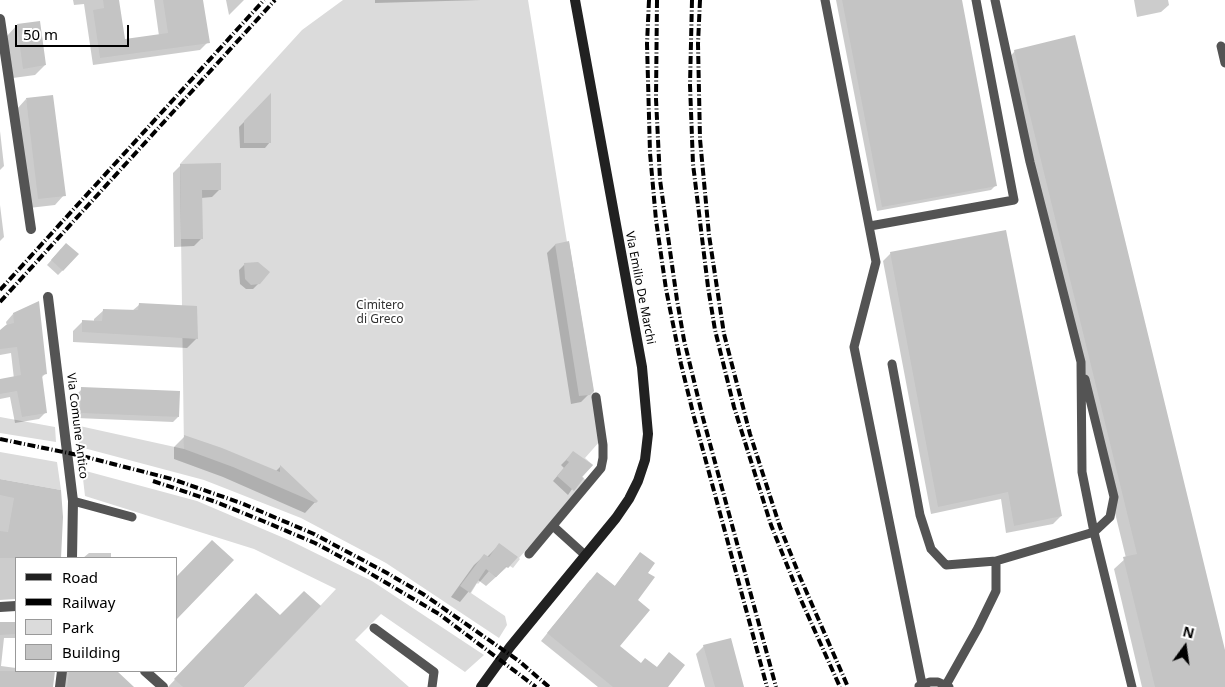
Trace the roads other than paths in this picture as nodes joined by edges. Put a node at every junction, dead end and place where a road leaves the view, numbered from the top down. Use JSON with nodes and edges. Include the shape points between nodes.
{"nodes":[{"id":1,"x":825,"y":0,"type":"edge"},
{"id":2,"x":976,"y":0,"type":"edge"},
{"id":3,"x":995,"y":0,"type":"edge"},
{"id":4,"x":574,"y":4,"type":"edge"},
{"id":5,"x":0,"y":19,"type":"edge"},
{"id":6,"x":1221,"y":46,"type":"dead end"},
{"id":7,"x":1225,"y":63,"type":"edge"},
{"id":8,"x":870,"y":226,"type":"junction"},
{"id":9,"x":31,"y":229,"type":"dead end"},
{"id":10,"x":48,"y":297,"type":"dead end"},
{"id":11,"x":1081,"y":362,"type":"junction"},
{"id":12,"x":892,"y":364,"type":"dead end"},
{"id":13,"x":596,"y":397,"type":"dead end"},
{"id":14,"x":73,"y":501,"type":"junction"},
{"id":15,"x":132,"y":517,"type":"dead end"},
{"id":16,"x":552,"y":526,"type":"junction"},
{"id":17,"x":1094,"y":532,"type":"junction"},
{"id":18,"x":529,"y":554,"type":"dead end"},
{"id":19,"x":585,"y":555,"type":"junction"},
{"id":20,"x":72,"y":557,"type":"edge"},
{"id":21,"x":996,"y":561,"type":"junction"},
{"id":22,"x":15,"y":606,"type":"edge"},
{"id":23,"x":0,"y":607,"type":"edge"},
{"id":24,"x":374,"y":628,"type":"dead end"},
{"id":25,"x":62,"y":672,"type":"edge"},
{"id":26,"x":146,"y":672,"type":"edge"},
{"id":27,"x":920,"y":685,"type":"edge"},
{"id":28,"x":947,"y":686,"type":"edge"},
{"id":29,"x":60,"y":687,"type":"edge"},
{"id":30,"x":163,"y":687,"type":"edge"},
{"id":31,"x":432,"y":687,"type":"edge"},
{"id":32,"x":480,"y":687,"type":"edge"},
{"id":33,"x":1132,"y":687,"type":"edge"}],
"edges":[{"from":1,"to":8,"type":"lane"},
{"from":2,"to":8,"type":"lane","via":[[1014,200]]},
{"from":3,"to":11,"type":"lane","via":[[1030,162]]},
{"from":4,"to":19,"type":"street","name":"Via Emilio De Marchi","via":[[642,367],[648,434],[638,481],[629,498]]},
{"from":5,"to":9,"type":"street"},
{"from":6,"to":7,"type":"lane"},
{"from":8,"to":27,"type":"lane","via":[[876,262],[854,347]]},
{"from":10,"to":14,"type":"street","name":"Via Comune Antico"},
{"from":11,"to":17,"type":"lane","via":[[1082,472]]},
{"from":11,"to":17,"type":"lane","via":[[1114,498],[1110,517]]},
{"from":12,"to":21,"type":"lane","via":[[920,515],[931,549],[946,565]]},
{"from":13,"to":16,"type":"lane","via":[[603,445],[602,465]]},
{"from":14,"to":15,"type":"lane"},
{"from":14,"to":20,"type":"street","name":"Via Comune Antico"},
{"from":16,"to":18,"type":"lane"},
{"from":16,"to":19,"type":"lane"},
{"from":17,"to":21,"type":"lane"},
{"from":17,"to":33,"type":"lane"},
{"from":19,"to":32,"type":"street","name":"Via Emilio De Marchi"},
{"from":21,"to":28,"type":"lane","via":[[996,591]]},
{"from":22,"to":23,"type":"street"},
{"from":24,"to":31,"type":"lane","via":[[434,672]]},
{"from":25,"to":29,"type":"street"},
{"from":26,"to":30,"type":"street"},
{"from":27,"to":28,"type":"lane","via":[[938,682]]}]}
